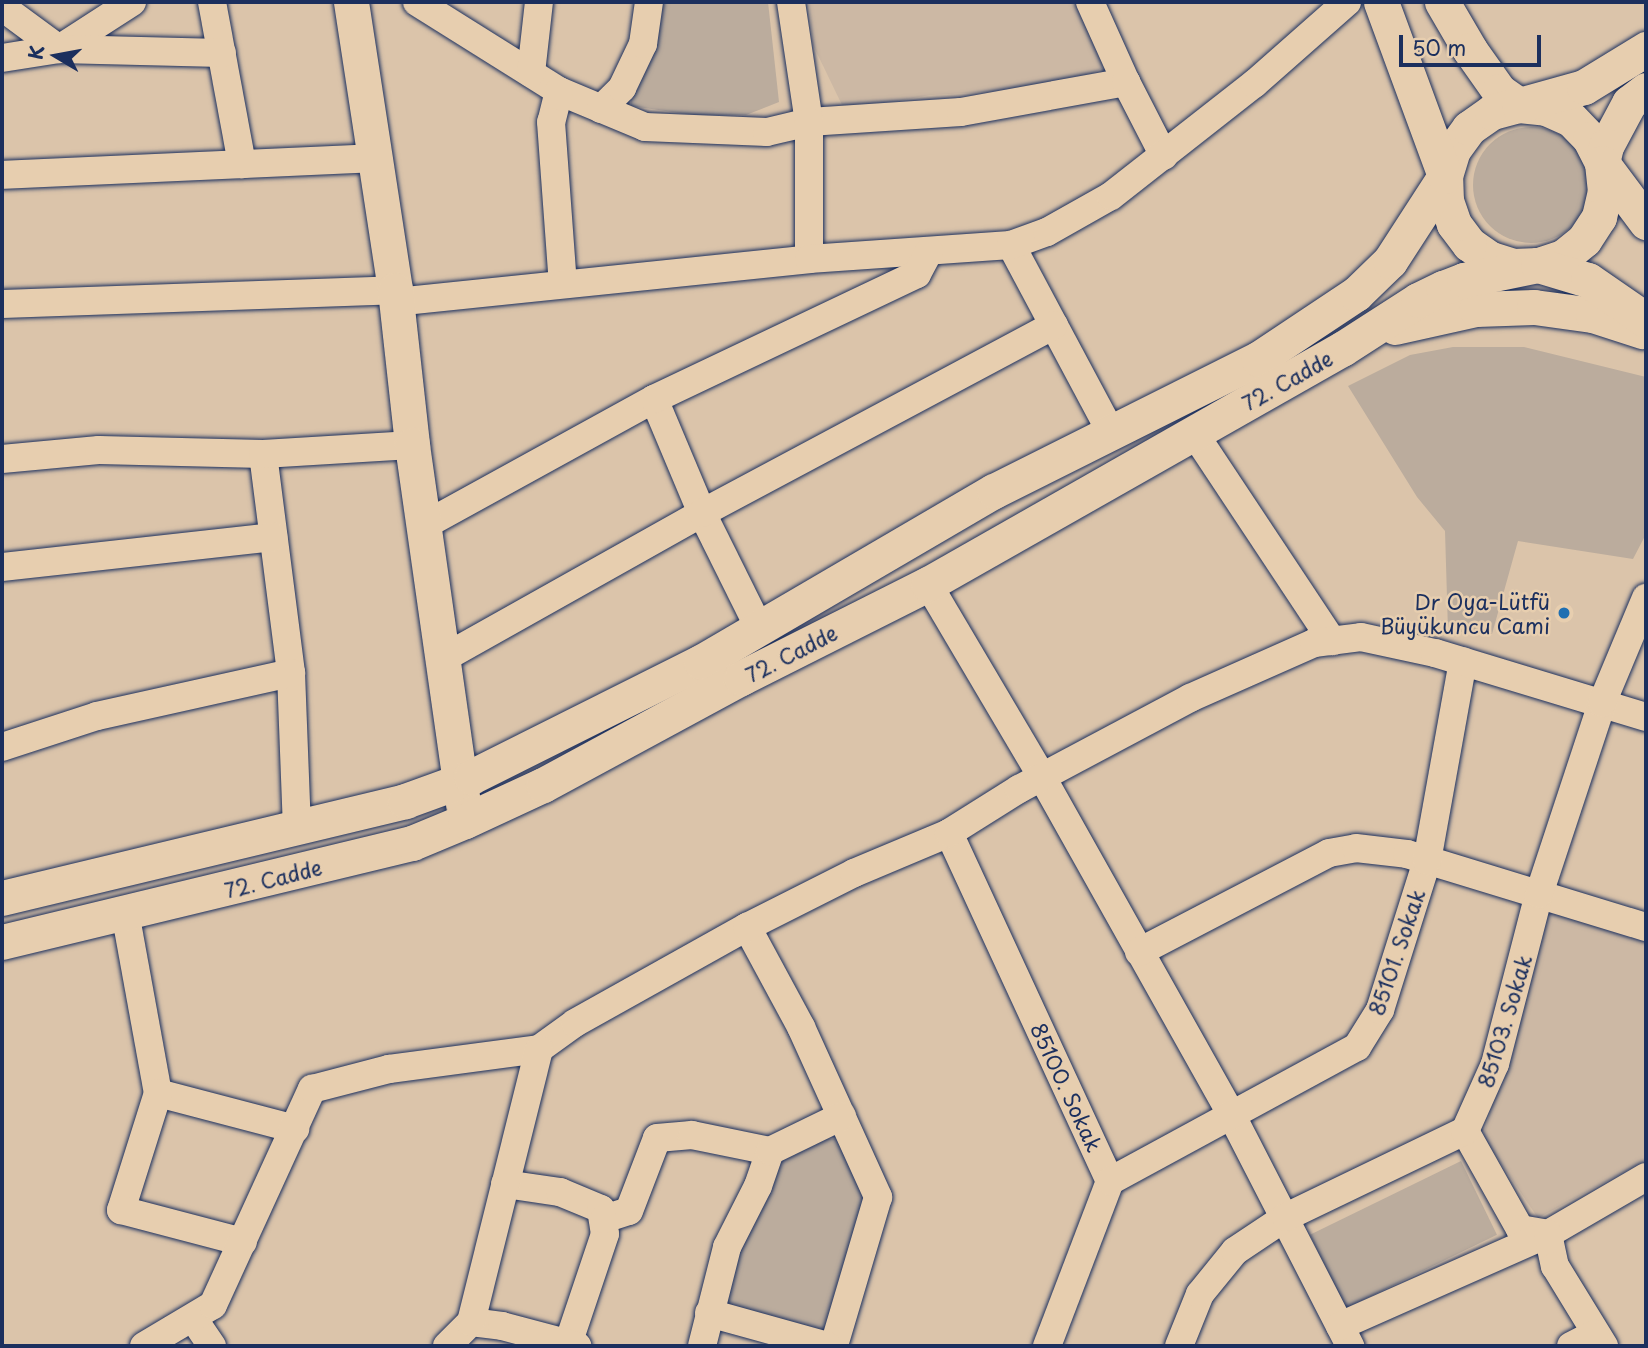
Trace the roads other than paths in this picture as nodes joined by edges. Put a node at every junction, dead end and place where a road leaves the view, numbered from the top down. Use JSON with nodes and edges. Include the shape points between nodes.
{"nodes":[{"id":1,"x":132,"y":2,"type":"edge"},
{"id":2,"x":212,"y":2,"type":"edge"},
{"id":3,"x":351,"y":2,"type":"edge"},
{"id":4,"x":417,"y":2,"type":"edge"},
{"id":5,"x":539,"y":2,"type":"edge"},
{"id":6,"x":649,"y":2,"type":"edge"},
{"id":7,"x":791,"y":2,"type":"edge"},
{"id":8,"x":1090,"y":2,"type":"edge"},
{"id":9,"x":1347,"y":2,"type":"edge"},
{"id":10,"x":1381,"y":2,"type":"edge"},
{"id":11,"x":1442,"y":2,"type":"edge"},
{"id":12,"x":2,"y":7,"type":"edge"},
{"id":13,"x":59,"y":49,"type":"junction"},
{"id":14,"x":1646,"y":50,"type":"edge"},
{"id":15,"x":222,"y":53,"type":"junction"},
{"id":16,"x":2,"y":58,"type":"edge"},
{"id":17,"x":531,"y":73,"type":"junction"},
{"id":18,"x":1126,"y":82,"type":"junction"},
{"id":19,"x":1646,"y":90,"type":"edge"},
{"id":20,"x":559,"y":91,"type":"junction"},
{"id":21,"x":1519,"y":105,"type":"junction"},
{"id":22,"x":601,"y":108,"type":"junction"},
{"id":23,"x":809,"y":122,"type":"junction"},
{"id":24,"x":1164,"y":156,"type":"junction"},
{"id":25,"x":375,"y":158,"type":"junction"},
{"id":26,"x":1602,"y":163,"type":"junction"},
{"id":27,"x":242,"y":164,"type":"junction"},
{"id":28,"x":2,"y":175,"type":"edge"},
{"id":29,"x":1445,"y":176,"type":"junction"},
{"id":30,"x":1646,"y":222,"type":"edge"},
{"id":31,"x":1011,"y":245,"type":"junction"},
{"id":32,"x":929,"y":251,"type":"junction"},
{"id":33,"x":809,"y":258,"type":"junction"},
{"id":34,"x":1538,"y":265,"type":"junction"},
{"id":35,"x":563,"y":284,"type":"junction"},
{"id":36,"x":395,"y":296,"type":"junction"},
{"id":37,"x":2,"y":304,"type":"edge"},
{"id":38,"x":1646,"y":320,"type":"edge"},
{"id":39,"x":1054,"y":325,"type":"junction"},
{"id":40,"x":1646,"y":333,"type":"edge"},
{"id":41,"x":1365,"y":335,"type":"junction"},
{"id":42,"x":654,"y":399,"type":"junction"},
{"id":43,"x":1111,"y":432,"type":"junction"},
{"id":44,"x":1194,"y":433,"type":"junction"},
{"id":45,"x":412,"y":444,"type":"junction"},
{"id":46,"x":263,"y":454,"type":"junction"},
{"id":47,"x":2,"y":458,"type":"edge"},
{"id":48,"x":702,"y":513,"type":"junction"},
{"id":49,"x":423,"y":526,"type":"junction"},
{"id":50,"x":274,"y":537,"type":"junction"},
{"id":51,"x":2,"y":567,"type":"edge"},
{"id":52,"x":928,"y":584,"type":"junction"},
{"id":53,"x":1646,"y":598,"type":"edge"},
{"id":54,"x":759,"y":628,"type":"junction"},
{"id":55,"x":1332,"y":641,"type":"junction"},
{"id":56,"x":442,"y":659,"type":"junction"},
{"id":57,"x":1463,"y":661,"type":"junction"},
{"id":58,"x":291,"y":673,"type":"junction"},
{"id":59,"x":1602,"y":703,"type":"junction"},
{"id":60,"x":1646,"y":717,"type":"edge"},
{"id":61,"x":2,"y":747,"type":"edge"},
{"id":62,"x":1042,"y":777,"type":"junction"},
{"id":63,"x":460,"y":781,"type":"junction"},
{"id":64,"x":465,"y":821,"type":"junction"},
{"id":65,"x":297,"y":827,"type":"junction"},
{"id":66,"x":948,"y":833,"type":"junction"},
{"id":67,"x":1427,"y":861,"type":"junction"},
{"id":68,"x":1539,"y":894,"type":"junction"},
{"id":69,"x":2,"y":898,"type":"edge"},
{"id":70,"x":125,"y":912,"type":"junction"},
{"id":71,"x":747,"y":927,"type":"junction"},
{"id":72,"x":1646,"y":927,"type":"edge"},
{"id":73,"x":2,"y":942,"type":"edge"},
{"id":74,"x":1139,"y":952,"type":"junction"},
{"id":75,"x":538,"y":1049,"type":"junction"},
{"id":76,"x":158,"y":1093,"type":"junction"},
{"id":77,"x":842,"y":1116,"type":"junction"},
{"id":78,"x":1232,"y":1116,"type":"junction"},
{"id":79,"x":295,"y":1129,"type":"junction"},
{"id":80,"x":1465,"y":1131,"type":"junction"},
{"id":81,"x":770,"y":1151,"type":"junction"},
{"id":82,"x":1646,"y":1177,"type":"edge"},
{"id":83,"x":1110,"y":1181,"type":"junction"},
{"id":84,"x":505,"y":1184,"type":"junction"},
{"id":85,"x":1286,"y":1217,"type":"junction"},
{"id":86,"x":604,"y":1219,"type":"junction"},
{"id":87,"x":1548,"y":1234,"type":"junction"},
{"id":88,"x":243,"y":1242,"type":"junction"},
{"id":89,"x":709,"y":1312,"type":"junction"},
{"id":90,"x":193,"y":1318,"type":"junction"},
{"id":91,"x":471,"y":1322,"type":"junction"},
{"id":92,"x":1345,"y":1336,"type":"edge"},
{"id":93,"x":1590,"y":1342,"type":"edge"},
{"id":94,"x":572,"y":1345,"type":"edge"},
{"id":95,"x":144,"y":1346,"type":"edge"},
{"id":96,"x":212,"y":1346,"type":"edge"},
{"id":97,"x":447,"y":1346,"type":"edge"},
{"id":98,"x":702,"y":1346,"type":"edge"},
{"id":99,"x":828,"y":1346,"type":"edge"},
{"id":100,"x":834,"y":1346,"type":"edge"},
{"id":101,"x":1047,"y":1346,"type":"edge"},
{"id":102,"x":1179,"y":1346,"type":"edge"}],
"edges":[{"from":1,"to":13,"type":"street"},
{"from":2,"to":15,"type":"street"},
{"from":3,"to":25,"type":"main road"},
{"from":4,"to":17,"type":"street"},
{"from":5,"to":17,"type":"street"},
{"from":6,"to":22,"type":"street","via":[[643,44],[622,88]]},
{"from":7,"to":23,"type":"street"},
{"from":8,"to":18,"type":"street"},
{"from":9,"to":24,"type":"street","via":[[1254,85]]},
{"from":10,"to":29,"type":"main road"},
{"from":11,"to":21,"type":"main road","via":[[1499,91]]},
{"from":12,"to":13,"type":"street"},
{"from":13,"to":15,"type":"street"},
{"from":13,"to":16,"type":"street"},
{"from":14,"to":21,"type":"main road","via":[[1584,87]]},
{"from":15,"to":27,"type":"street"},
{"from":17,"to":20,"type":"street"},
{"from":18,"to":23,"type":"street","via":[[961,113]]},
{"from":18,"to":24,"type":"street"},
{"from":19,"to":26,"type":"main road","via":[[1629,103]]},
{"from":20,"to":22,"type":"street"},
{"from":20,"to":35,"type":"street","via":[[551,122]]},
{"from":21,"to":26,"type":"main road","via":[[1546,108],[1571,119],[1590,139]]},
{"from":21,"to":29,"type":"main road","via":[[1492,112],[1469,128],[1453,150]]},
{"from":22,"to":23,"type":"street","via":[[645,127],[767,132]]},
{"from":23,"to":33,"type":"street"},
{"from":24,"to":31,"type":"street","via":[[1111,196],[1046,232]]},
{"from":25,"to":27,"type":"street"},
{"from":25,"to":36,"type":"main road"},
{"from":26,"to":30,"type":"main road"},
{"from":26,"to":34,"type":"main road","via":[[1605,191],[1599,217],[1584,240],[1563,257]]},
{"from":27,"to":28,"type":"street"},
{"from":29,"to":34,"type":"main road","via":[[1446,201],[1454,224],[1469,244],[1489,258],[1513,265]]},
{"from":29,"to":43,"type":"main road","via":[[1390,261],[1356,295],[1258,359]]},
{"from":31,"to":32,"type":"street"},
{"from":31,"to":39,"type":"street"},
{"from":32,"to":33,"type":"street"},
{"from":32,"to":42,"type":"street","via":[[917,274]]},
{"from":33,"to":35,"type":"street"},
{"from":34,"to":38,"type":"main road","via":[[1588,280]]},
{"from":34,"to":41,"type":"main road","name":"72. Cadde","via":[[1443,288]]},
{"from":35,"to":36,"type":"street"},
{"from":36,"to":37,"type":"street"},
{"from":36,"to":45,"type":"main road"},
{"from":39,"to":43,"type":"street"},
{"from":39,"to":48,"type":"street"},
{"from":40,"to":41,"type":"main road","via":[[1593,315],[1534,307],[1476,309]]},
{"from":41,"to":44,"type":"main road","name":"72. Cadde"},
{"from":42,"to":48,"type":"street"},
{"from":42,"to":49,"type":"street"},
{"from":43,"to":54,"type":"main road","via":[[994,491]]},
{"from":44,"to":52,"type":"main road","name":"72. Cadde"},
{"from":44,"to":55,"type":"street"},
{"from":45,"to":46,"type":"street"},
{"from":45,"to":49,"type":"main road"},
{"from":46,"to":47,"type":"street","via":[[99,450]]},
{"from":46,"to":50,"type":"street"},
{"from":48,"to":54,"type":"street"},
{"from":48,"to":56,"type":"street"},
{"from":49,"to":56,"type":"main road"},
{"from":50,"to":51,"type":"street"},
{"from":50,"to":58,"type":"street"},
{"from":52,"to":62,"type":"street"},
{"from":52,"to":64,"type":"main road","name":"72. Cadde"},
{"from":53,"to":59,"type":"street","name":"85103. Sokak"},
{"from":54,"to":63,"type":"main road","via":[[701,662]]},
{"from":55,"to":57,"type":"street","via":[[1361,637]]},
{"from":55,"to":62,"type":"street","via":[[1314,643],[1190,698]]},
{"from":56,"to":63,"type":"main road"},
{"from":57,"to":59,"type":"street"},
{"from":57,"to":67,"type":"street","name":"85101. Sokak"},
{"from":58,"to":61,"type":"street","via":[[97,716]]},
{"from":58,"to":65,"type":"street"},
{"from":59,"to":60,"type":"street"},
{"from":59,"to":68,"type":"street","name":"85103. Sokak"},
{"from":62,"to":66,"type":"street"},
{"from":62,"to":74,"type":"street"},
{"from":63,"to":64,"type":"main road"},
{"from":63,"to":65,"type":"main road","via":[[405,801]]},
{"from":64,"to":70,"type":"main road","name":"72. Cadde","via":[[412,843]]},
{"from":65,"to":69,"type":"main road"},
{"from":66,"to":71,"type":"street","via":[[853,873]]},
{"from":66,"to":83,"type":"street","name":"85100. Sokak"},
{"from":67,"to":68,"type":"street"},
{"from":67,"to":74,"type":"street","via":[[1356,848],[1329,853]]},
{"from":67,"to":78,"type":"street","name":"85101. Sokak","via":[[1380,1010],[1357,1047]]},
{"from":68,"to":72,"type":"street"},
{"from":68,"to":80,"type":"street","name":"85103. Sokak","via":[[1495,1064]]},
{"from":70,"to":73,"type":"main road","name":"72. Cadde"},
{"from":70,"to":76,"type":"street"},
{"from":71,"to":75,"type":"street","via":[[575,1023]]},
{"from":71,"to":77,"type":"street"},
{"from":74,"to":78,"type":"street"},
{"from":75,"to":79,"type":"street","via":[[389,1069],[313,1089]]},
{"from":75,"to":84,"type":"street"},
{"from":76,"to":79,"type":"street"},
{"from":76,"to":88,"type":"street","via":[[121,1210]]},
{"from":77,"to":81,"type":"street"},
{"from":77,"to":100,"type":"street","via":[[878,1197]]},
{"from":78,"to":83,"type":"street","name":"85101. Sokak"},
{"from":78,"to":85,"type":"street"},
{"from":79,"to":88,"type":"street"},
{"from":80,"to":85,"type":"street"},
{"from":80,"to":87,"type":"street","via":[[1520,1229]]},
{"from":81,"to":86,"type":"street","via":[[691,1135],[657,1138],[629,1211]]},
{"from":81,"to":89,"type":"street","via":[[727,1247]]},
{"from":82,"to":87,"type":"street"},
{"from":83,"to":101,"type":"street"},
{"from":84,"to":86,"type":"street","via":[[561,1192],[601,1209]]},
{"from":84,"to":91,"type":"street"},
{"from":85,"to":92,"type":"street"},
{"from":85,"to":102,"type":"street","via":[[1235,1251],[1200,1294]]},
{"from":86,"to":94,"type":"street","via":[[605,1234]]},
{"from":87,"to":92,"type":"street"},
{"from":87,"to":93,"type":"street","via":[[1555,1266]]},
{"from":88,"to":90,"type":"street","via":[[214,1305]]},
{"from":89,"to":98,"type":"street"},
{"from":89,"to":99,"type":"street"},
{"from":90,"to":95,"type":"street"},
{"from":90,"to":96,"type":"street"},
{"from":91,"to":94,"type":"street"},
{"from":91,"to":97,"type":"street"}]}
